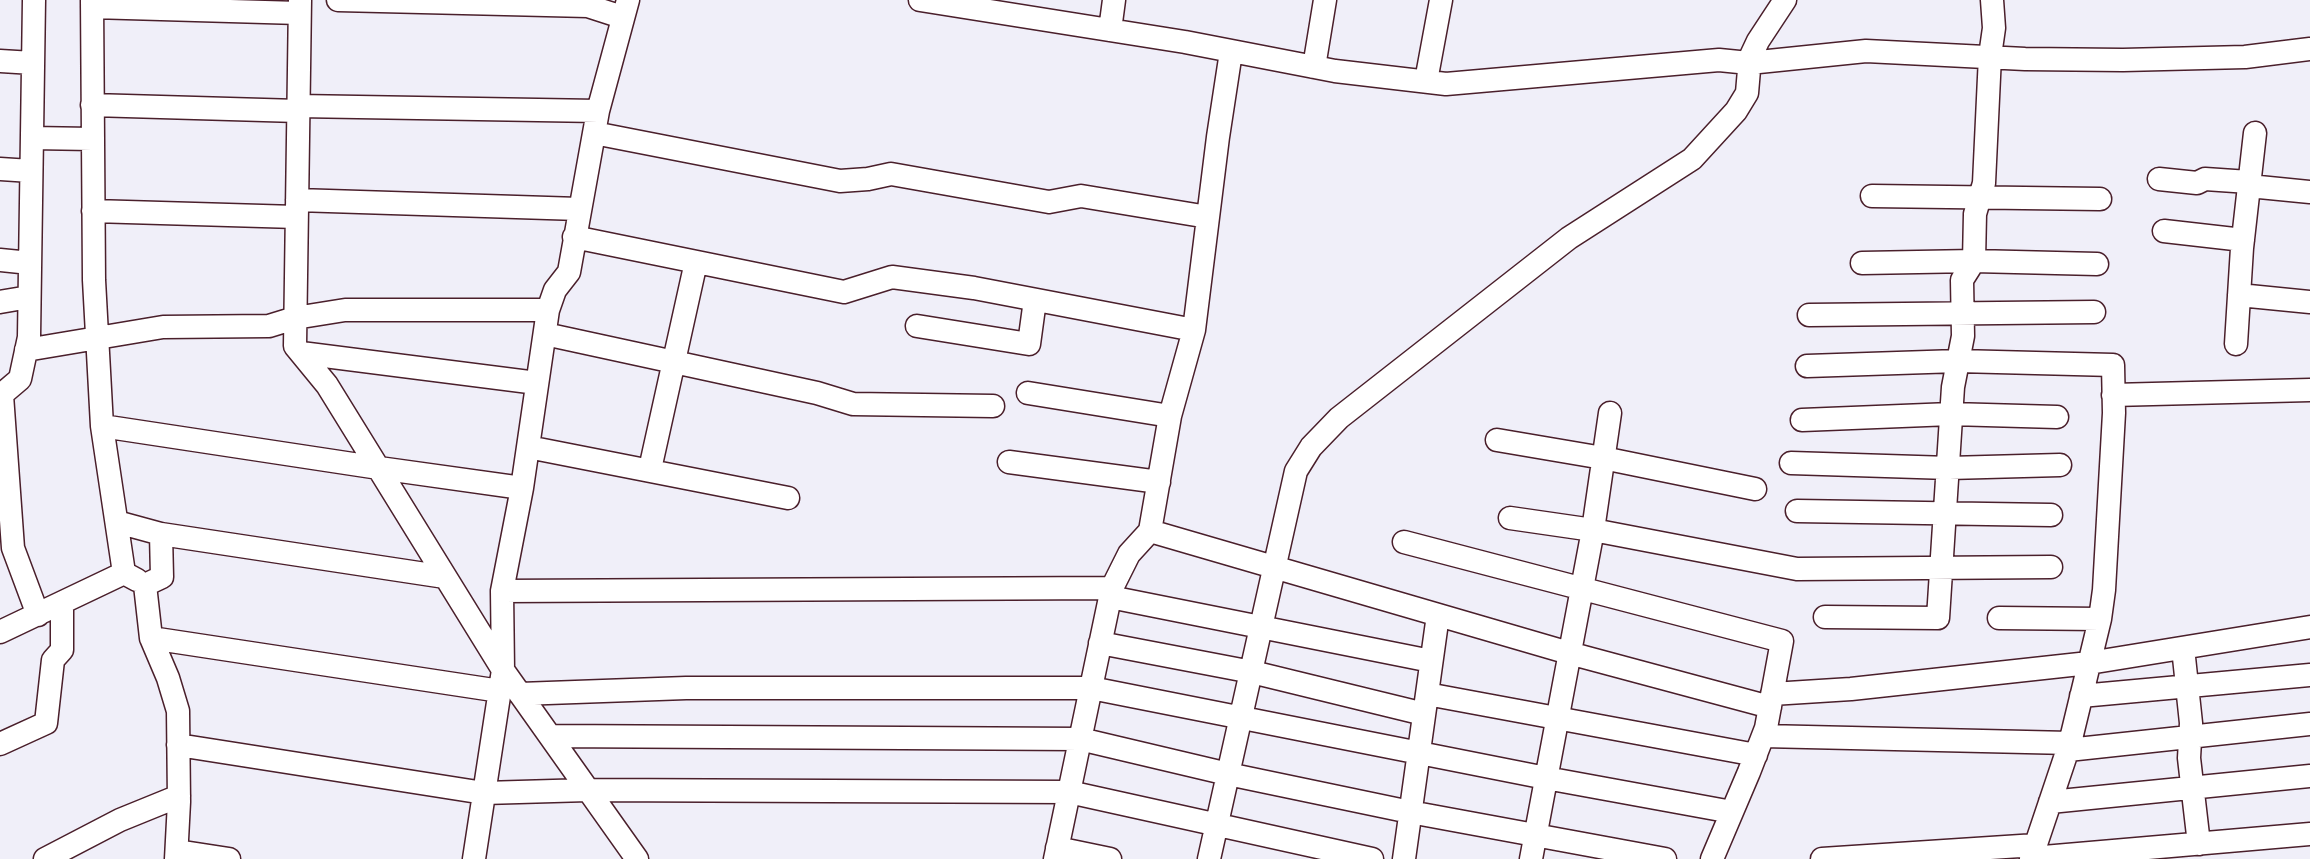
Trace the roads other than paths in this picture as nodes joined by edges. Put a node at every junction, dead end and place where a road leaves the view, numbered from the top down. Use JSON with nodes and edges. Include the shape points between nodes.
{"nodes":[{"id":1,"x":34,"y":0,"type":"edge"},
{"id":2,"x":338,"y":0,"type":"edge"},
{"id":3,"x":920,"y":0,"type":"edge"},
{"id":4,"x":1114,"y":0,"type":"edge"},
{"id":5,"x":1325,"y":0,"type":"edge"},
{"id":6,"x":1441,"y":0,"type":"edge"},
{"id":7,"x":1785,"y":0,"type":"edge"},
{"id":8,"x":1992,"y":0,"type":"edge"},
{"id":9,"x":92,"y":4,"type":"edge"},
{"id":10,"x":300,"y":7,"type":"edge"},
{"id":11,"x":1031,"y":8,"type":"edge"},
{"id":12,"x":625,"y":9,"type":"edge"},
{"id":13,"x":1110,"y":30,"type":"junction"},
{"id":14,"x":2310,"y":48,"type":"edge"},
{"id":15,"x":1231,"y":52,"type":"junction"},
{"id":16,"x":1990,"y":56,"type":"junction"},
{"id":17,"x":0,"y":61,"type":"edge"},
{"id":18,"x":1749,"y":63,"type":"junction"},
{"id":19,"x":33,"y":64,"type":"junction"},
{"id":20,"x":1314,"y":67,"type":"junction"},
{"id":21,"x":1426,"y":82,"type":"junction"},
{"id":22,"x":92,"y":105,"type":"junction"},
{"id":23,"x":298,"y":109,"type":"junction"},
{"id":24,"x":598,"y":111,"type":"junction"},
{"id":25,"x":594,"y":133,"type":"junction"},
{"id":26,"x":2255,"y":133,"type":"dead end"},
{"id":27,"x":32,"y":138,"type":"junction"},
{"id":28,"x":92,"y":139,"type":"junction"},
{"id":29,"x":0,"y":169,"type":"edge"},
{"id":30,"x":31,"y":171,"type":"junction"},
{"id":31,"x":2159,"y":179,"type":"dead end"},
{"id":32,"x":2249,"y":184,"type":"junction"},
{"id":33,"x":2310,"y":192,"type":"edge"},
{"id":34,"x":1872,"y":196,"type":"dead end"},
{"id":35,"x":1980,"y":198,"type":"junction"},
{"id":36,"x":2100,"y":199,"type":"dead end"},
{"id":37,"x":297,"y":208,"type":"junction"},
{"id":38,"x":579,"y":209,"type":"junction"},
{"id":39,"x":93,"y":211,"type":"junction"},
{"id":40,"x":1208,"y":217,"type":"junction"},
{"id":41,"x":2164,"y":231,"type":"dead end"},
{"id":42,"x":574,"y":237,"type":"junction"},
{"id":43,"x":2243,"y":240,"type":"junction"},
{"id":44,"x":0,"y":260,"type":"edge"},
{"id":45,"x":1974,"y":261,"type":"junction"},
{"id":46,"x":696,"y":262,"type":"junction"},
{"id":47,"x":30,"y":263,"type":"junction"},
{"id":48,"x":1862,"y":263,"type":"dead end"},
{"id":49,"x":2097,"y":264,"type":"dead end"},
{"id":50,"x":2239,"y":295,"type":"junction"},
{"id":51,"x":29,"y":297,"type":"junction"},
{"id":52,"x":1036,"y":300,"type":"junction"},
{"id":53,"x":0,"y":302,"type":"edge"},
{"id":54,"x":2310,"y":302,"type":"edge"},
{"id":55,"x":548,"y":310,"type":"junction"},
{"id":56,"x":2094,"y":312,"type":"dead end"},
{"id":57,"x":1962,"y":313,"type":"junction"},
{"id":58,"x":1809,"y":315,"type":"dead end"},
{"id":59,"x":295,"y":318,"type":"junction"},
{"id":60,"x":917,"y":326,"type":"dead end"},
{"id":61,"x":1194,"y":330,"type":"junction"},
{"id":62,"x":545,"y":334,"type":"junction"},
{"id":63,"x":98,"y":340,"type":"junction"},
{"id":64,"x":2236,"y":344,"type":"dead end"},
{"id":65,"x":26,"y":350,"type":"junction"},
{"id":66,"x":301,"y":353,"type":"junction"},
{"id":67,"x":1958,"y":361,"type":"junction"},
{"id":68,"x":674,"y":362,"type":"junction"},
{"id":69,"x":1807,"y":366,"type":"dead end"},
{"id":70,"x":537,"y":383,"type":"junction"},
{"id":71,"x":2310,"y":390,"type":"edge"},
{"id":72,"x":1028,"y":393,"type":"dead end"},
{"id":73,"x":1,"y":395,"type":"edge"},
{"id":74,"x":2113,"y":395,"type":"junction"},
{"id":75,"x":993,"y":406,"type":"dead end"},
{"id":76,"x":1610,"y":413,"type":"dead end"},
{"id":77,"x":1952,"y":414,"type":"junction"},
{"id":78,"x":1170,"y":416,"type":"junction"},
{"id":79,"x":2057,"y":416,"type":"dead end"},
{"id":80,"x":1802,"y":420,"type":"dead end"},
{"id":81,"x":102,"y":426,"type":"junction"},
{"id":82,"x":1497,"y":440,"type":"dead end"},
{"id":83,"x":528,"y":447,"type":"junction"},
{"id":84,"x":1603,"y":458,"type":"junction"},
{"id":85,"x":1009,"y":462,"type":"dead end"},
{"id":86,"x":1791,"y":463,"type":"dead end"},
{"id":87,"x":2060,"y":465,"type":"dead end"},
{"id":88,"x":378,"y":468,"type":"junction"},
{"id":89,"x":1948,"y":468,"type":"junction"},
{"id":90,"x":650,"y":469,"type":"junction"},
{"id":91,"x":1159,"y":482,"type":"junction"},
{"id":92,"x":522,"y":488,"type":"junction"},
{"id":93,"x":1755,"y":489,"type":"dead end"},
{"id":94,"x":788,"y":498,"type":"dead end"},
{"id":95,"x":1797,"y":511,"type":"dead end"},
{"id":96,"x":1946,"y":514,"type":"junction"},
{"id":97,"x":2051,"y":515,"type":"dead end"},
{"id":98,"x":1510,"y":518,"type":"dead end"},
{"id":99,"x":116,"y":522,"type":"junction"},
{"id":100,"x":1593,"y":530,"type":"junction"},
{"id":101,"x":1150,"y":531,"type":"junction"},
{"id":102,"x":161,"y":534,"type":"junction"},
{"id":103,"x":1404,"y":542,"type":"dead end"},
{"id":104,"x":6,"y":551,"type":"edge"},
{"id":105,"x":1942,"y":567,"type":"junction"},
{"id":106,"x":2051,"y":567,"type":"dead end"},
{"id":107,"x":1275,"y":569,"type":"junction"},
{"id":108,"x":124,"y":573,"type":"junction"},
{"id":109,"x":445,"y":576,"type":"junction"},
{"id":110,"x":145,"y":585,"type":"junction"},
{"id":111,"x":1581,"y":588,"type":"junction"},
{"id":112,"x":502,"y":590,"type":"junction"},
{"id":113,"x":1111,"y":593,"type":"junction"},
{"id":114,"x":62,"y":604,"type":"junction"},
{"id":115,"x":38,"y":615,"type":"junction"},
{"id":116,"x":1438,"y":615,"type":"junction"},
{"id":117,"x":1825,"y":617,"type":"dead end"},
{"id":118,"x":1999,"y":618,"type":"dead end"},
{"id":119,"x":2100,"y":619,"type":"junction"},
{"id":120,"x":1262,"y":627,"type":"junction"},
{"id":121,"x":2310,"y":627,"type":"edge"},
{"id":122,"x":0,"y":632,"type":"edge"},
{"id":123,"x":151,"y":638,"type":"junction"},
{"id":124,"x":1100,"y":643,"type":"junction"},
{"id":125,"x":2183,"y":648,"type":"junction"},
{"id":126,"x":1569,"y":652,"type":"junction"},
{"id":127,"x":1431,"y":661,"type":"junction"},
{"id":128,"x":2089,"y":663,"type":"junction"},
{"id":129,"x":1252,"y":672,"type":"junction"},
{"id":130,"x":2310,"y":675,"type":"edge"},
{"id":131,"x":507,"y":685,"type":"junction"},
{"id":132,"x":2187,"y":686,"type":"junction"},
{"id":133,"x":1091,"y":688,"type":"junction"},
{"id":134,"x":2081,"y":696,"type":"junction"},
{"id":135,"x":1771,"y":700,"type":"junction"},
{"id":136,"x":1425,"y":704,"type":"junction"},
{"id":137,"x":1241,"y":718,"type":"junction"},
{"id":138,"x":1557,"y":718,"type":"junction"},
{"id":139,"x":2310,"y":724,"type":"edge"},
{"id":140,"x":550,"y":736,"type":"junction"},
{"id":141,"x":2190,"y":737,"type":"junction"},
{"id":142,"x":1080,"y":739,"type":"junction"},
{"id":143,"x":0,"y":744,"type":"edge"},
{"id":144,"x":178,"y":745,"type":"junction"},
{"id":145,"x":1759,"y":745,"type":"junction"},
{"id":146,"x":2069,"y":746,"type":"junction"},
{"id":147,"x":1418,"y":752,"type":"junction"},
{"id":148,"x":1228,"y":774,"type":"junction"},
{"id":149,"x":2310,"y":776,"type":"edge"},
{"id":150,"x":1546,"y":778,"type":"junction"},
{"id":151,"x":2192,"y":788,"type":"junction"},
{"id":152,"x":588,"y":790,"type":"junction"},
{"id":153,"x":1069,"y":792,"type":"junction"},
{"id":154,"x":484,"y":793,"type":"junction"},
{"id":155,"x":179,"y":796,"type":"junction"},
{"id":156,"x":2050,"y":802,"type":"junction"},
{"id":157,"x":1410,"y":812,"type":"junction"},
{"id":158,"x":1732,"y":812,"type":"junction"},
{"id":159,"x":1217,"y":824,"type":"junction"},
{"id":160,"x":2310,"y":834,"type":"edge"},
{"id":161,"x":1536,"y":836,"type":"junction"},
{"id":162,"x":2191,"y":849,"type":"edge"},
{"id":163,"x":1056,"y":854,"type":"edge"},
{"id":164,"x":2033,"y":854,"type":"edge"},
{"id":165,"x":177,"y":855,"type":"edge"},
{"id":166,"x":45,"y":859,"type":"edge"},
{"id":167,"x":228,"y":859,"type":"edge"},
{"id":168,"x":474,"y":859,"type":"edge"},
{"id":169,"x":636,"y":859,"type":"edge"},
{"id":170,"x":1110,"y":859,"type":"edge"},
{"id":171,"x":1209,"y":859,"type":"edge"},
{"id":172,"x":1372,"y":859,"type":"edge"},
{"id":173,"x":1404,"y":859,"type":"edge"},
{"id":174,"x":1532,"y":859,"type":"edge"},
{"id":175,"x":1665,"y":859,"type":"edge"},
{"id":176,"x":1712,"y":859,"type":"edge"},
{"id":177,"x":1822,"y":859,"type":"edge"}],
"edges":[{"from":1,"to":19,"type":"street"},
{"from":2,"to":12,"type":"street"},
{"from":3,"to":11,"type":"street"},
{"from":4,"to":13,"type":"street"},
{"from":5,"to":20,"type":"street"},
{"from":6,"to":21,"type":"street"},
{"from":7,"to":18,"type":"street","via":[[1758,41]]},
{"from":8,"to":16,"type":"street","via":[[1994,28]]},
{"from":9,"to":10,"type":"street"},
{"from":9,"to":22,"type":"street"},
{"from":10,"to":23,"type":"street"},
{"from":11,"to":13,"type":"street"},
{"from":12,"to":24,"type":"street"},
{"from":13,"to":15,"type":"street"},
{"from":14,"to":16,"type":"street","via":[[2245,57],[2123,60]]},
{"from":15,"to":20,"type":"street"},
{"from":15,"to":40,"type":"street"},
{"from":16,"to":18,"type":"street","via":[[1866,51]]},
{"from":16,"to":35,"type":"street","via":[[1984,183]]},
{"from":17,"to":19,"type":"street"},
{"from":18,"to":21,"type":"street","via":[[1719,60],[1446,84]]},
{"from":18,"to":107,"type":"street","via":[[1747,93],[1736,111],[1692,159],[1569,238],[1339,418],[1311,447],[1296,471]]},
{"from":19,"to":27,"type":"street"},
{"from":20,"to":21,"type":"street"},
{"from":22,"to":23,"type":"street"},
{"from":22,"to":28,"type":"street"},
{"from":23,"to":24,"type":"street"},
{"from":23,"to":37,"type":"street"},
{"from":24,"to":25,"type":"street"},
{"from":25,"to":38,"type":"street"},
{"from":25,"to":40,"type":"street","via":[[840,181],[868,180],[892,174],[1049,202],[1082,196]]},
{"from":26,"to":32,"type":"street"},
{"from":27,"to":28,"type":"street"},
{"from":27,"to":30,"type":"street"},
{"from":28,"to":39,"type":"street"},
{"from":29,"to":30,"type":"street"},
{"from":30,"to":47,"type":"street"},
{"from":31,"to":32,"type":"street","via":[[2196,183],[2205,178]]},
{"from":32,"to":33,"type":"street"},
{"from":32,"to":43,"type":"street"},
{"from":34,"to":35,"type":"street"},
{"from":35,"to":36,"type":"street"},
{"from":35,"to":45,"type":"street","via":[[1974,214]]},
{"from":37,"to":38,"type":"street"},
{"from":37,"to":39,"type":"street"},
{"from":37,"to":59,"type":"street"},
{"from":38,"to":42,"type":"street"},
{"from":39,"to":63,"type":"street"},
{"from":40,"to":61,"type":"street"},
{"from":41,"to":43,"type":"street"},
{"from":42,"to":46,"type":"street"},
{"from":42,"to":55,"type":"street","via":[[569,272],[554,290]]},
{"from":43,"to":50,"type":"street"},
{"from":44,"to":47,"type":"street"},
{"from":45,"to":48,"type":"street"},
{"from":45,"to":49,"type":"street"},
{"from":45,"to":57,"type":"street","via":[[1962,280]]},
{"from":46,"to":52,"type":"street","via":[[844,292],[892,277],[974,288]]},
{"from":46,"to":68,"type":"street"},
{"from":47,"to":51,"type":"street"},
{"from":50,"to":54,"type":"street"},
{"from":50,"to":64,"type":"street"},
{"from":51,"to":53,"type":"street"},
{"from":51,"to":65,"type":"street","via":[[29,337]]},
{"from":52,"to":60,"type":"street","via":[[1029,344]]},
{"from":52,"to":61,"type":"street"},
{"from":55,"to":59,"type":"street","via":[[345,310]]},
{"from":55,"to":62,"type":"street"},
{"from":56,"to":57,"type":"street"},
{"from":57,"to":58,"type":"street"},
{"from":57,"to":67,"type":"street","via":[[1963,336]]},
{"from":59,"to":63,"type":"street","via":[[269,326],[163,327]]},
{"from":59,"to":66,"type":"street","via":[[295,346]]},
{"from":61,"to":78,"type":"street"},
{"from":62,"to":68,"type":"street"},
{"from":62,"to":70,"type":"street"},
{"from":63,"to":65,"type":"street"},
{"from":63,"to":81,"type":"street"},
{"from":65,"to":73,"type":"street","via":[[20,380]]},
{"from":66,"to":70,"type":"street"},
{"from":66,"to":88,"type":"street","via":[[327,385]]},
{"from":67,"to":69,"type":"street"},
{"from":67,"to":74,"type":"street","via":[[2113,365]]},
{"from":67,"to":77,"type":"street","via":[[1953,387]]},
{"from":68,"to":75,"type":"street","via":[[816,393],[853,404]]},
{"from":68,"to":90,"type":"street"},
{"from":70,"to":83,"type":"street"},
{"from":71,"to":74,"type":"street"},
{"from":72,"to":78,"type":"street"},
{"from":73,"to":104,"type":"street"},
{"from":74,"to":119,"type":"street","via":[[2104,590]]},
{"from":76,"to":84,"type":"street"},
{"from":77,"to":79,"type":"street"},
{"from":77,"to":80,"type":"street"},
{"from":77,"to":89,"type":"street"},
{"from":78,"to":91,"type":"street"},
{"from":81,"to":88,"type":"street"},
{"from":81,"to":99,"type":"street"},
{"from":82,"to":84,"type":"street"},
{"from":83,"to":90,"type":"street"},
{"from":83,"to":92,"type":"street"},
{"from":84,"to":93,"type":"street"},
{"from":84,"to":100,"type":"street"},
{"from":85,"to":91,"type":"street"},
{"from":86,"to":89,"type":"street"},
{"from":87,"to":89,"type":"street"},
{"from":88,"to":92,"type":"street"},
{"from":88,"to":109,"type":"street"},
{"from":89,"to":96,"type":"street"},
{"from":90,"to":94,"type":"street"},
{"from":91,"to":101,"type":"street"},
{"from":92,"to":112,"type":"street"},
{"from":95,"to":96,"type":"street"},
{"from":96,"to":97,"type":"street"},
{"from":96,"to":105,"type":"street"},
{"from":98,"to":100,"type":"street"},
{"from":99,"to":102,"type":"street"},
{"from":99,"to":108,"type":"street"},
{"from":100,"to":105,"type":"street","via":[[1797,569]]},
{"from":100,"to":111,"type":"street"},
{"from":101,"to":107,"type":"street"},
{"from":101,"to":113,"type":"street","via":[[1129,554]]},
{"from":102,"to":109,"type":"street"},
{"from":102,"to":110,"type":"street","via":[[162,576]]},
{"from":103,"to":111,"type":"street"},
{"from":104,"to":115,"type":"street"},
{"from":105,"to":106,"type":"street"},
{"from":105,"to":117,"type":"street","via":[[1938,618]]},
{"from":107,"to":116,"type":"street"},
{"from":107,"to":120,"type":"street"},
{"from":108,"to":110,"type":"street"},
{"from":108,"to":114,"type":"street"},
{"from":109,"to":131,"type":"street"},
{"from":110,"to":123,"type":"street"},
{"from":111,"to":126,"type":"street"},
{"from":111,"to":135,"type":"street","via":[[1782,642]]},
{"from":112,"to":113,"type":"street"},
{"from":112,"to":131,"type":"street"},
{"from":113,"to":120,"type":"street"},
{"from":113,"to":124,"type":"street"},
{"from":114,"to":115,"type":"street"},
{"from":114,"to":143,"type":"street","via":[[62,650],[53,660],[46,723]]},
{"from":115,"to":122,"type":"street"},
{"from":116,"to":126,"type":"street"},
{"from":116,"to":127,"type":"street"},
{"from":118,"to":119,"type":"street"},
{"from":119,"to":128,"type":"street"},
{"from":120,"to":127,"type":"street"},
{"from":120,"to":129,"type":"street"},
{"from":121,"to":125,"type":"street"},
{"from":123,"to":131,"type":"street"},
{"from":123,"to":144,"type":"street","via":[[168,678],[178,711]]},
{"from":124,"to":129,"type":"street"},
{"from":124,"to":133,"type":"street"},
{"from":125,"to":128,"type":"street"},
{"from":125,"to":132,"type":"street"},
{"from":126,"to":135,"type":"street"},
{"from":126,"to":138,"type":"street"},
{"from":127,"to":136,"type":"street"},
{"from":128,"to":134,"type":"street"},
{"from":128,"to":135,"type":"street"},
{"from":129,"to":136,"type":"street"},
{"from":129,"to":137,"type":"street"},
{"from":130,"to":132,"type":"street"},
{"from":131,"to":133,"type":"street","via":[[694,688]]},
{"from":131,"to":140,"type":"street"},
{"from":131,"to":154,"type":"street"},
{"from":132,"to":134,"type":"street"},
{"from":132,"to":141,"type":"street"},
{"from":133,"to":137,"type":"street"},
{"from":133,"to":142,"type":"street"},
{"from":134,"to":146,"type":"street"},
{"from":135,"to":145,"type":"street"},
{"from":136,"to":138,"type":"street"},
{"from":136,"to":147,"type":"street"},
{"from":137,"to":147,"type":"street"},
{"from":137,"to":148,"type":"street"},
{"from":138,"to":145,"type":"street"},
{"from":138,"to":150,"type":"street"},
{"from":139,"to":141,"type":"street"},
{"from":140,"to":142,"type":"street"},
{"from":140,"to":152,"type":"street"},
{"from":141,"to":146,"type":"street"},
{"from":141,"to":151,"type":"street"},
{"from":142,"to":148,"type":"street"},
{"from":142,"to":153,"type":"street"},
{"from":144,"to":154,"type":"street"},
{"from":144,"to":155,"type":"street"},
{"from":145,"to":146,"type":"street"},
{"from":145,"to":158,"type":"street"},
{"from":146,"to":156,"type":"street"},
{"from":147,"to":150,"type":"street"},
{"from":147,"to":157,"type":"street"},
{"from":148,"to":157,"type":"street"},
{"from":148,"to":159,"type":"street"},
{"from":149,"to":151,"type":"street"},
{"from":150,"to":158,"type":"street"},
{"from":150,"to":161,"type":"street"},
{"from":151,"to":156,"type":"street"},
{"from":151,"to":162,"type":"street"},
{"from":152,"to":153,"type":"street"},
{"from":152,"to":154,"type":"street"},
{"from":152,"to":169,"type":"street"},
{"from":153,"to":159,"type":"street"},
{"from":153,"to":163,"type":"street"},
{"from":154,"to":168,"type":"street"},
{"from":155,"to":165,"type":"street"},
{"from":155,"to":166,"type":"street","via":[[120,820]]},
{"from":156,"to":164,"type":"street"},
{"from":157,"to":161,"type":"street"},
{"from":157,"to":173,"type":"street"},
{"from":158,"to":176,"type":"street"},
{"from":159,"to":171,"type":"street"},
{"from":159,"to":172,"type":"street"},
{"from":160,"to":162,"type":"street"},
{"from":161,"to":174,"type":"street"},
{"from":161,"to":175,"type":"street"},
{"from":162,"to":164,"type":"street"},
{"from":163,"to":170,"type":"street"},
{"from":164,"to":177,"type":"street"},
{"from":165,"to":167,"type":"street"}]}
